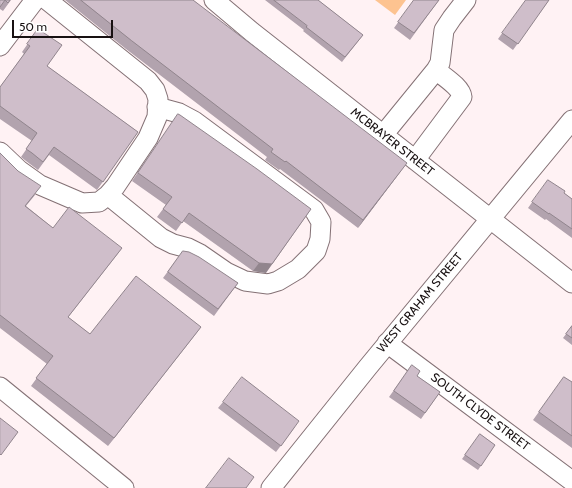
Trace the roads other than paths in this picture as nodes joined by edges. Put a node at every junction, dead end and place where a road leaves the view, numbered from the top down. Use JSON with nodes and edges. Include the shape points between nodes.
{"nodes":[{"id":1,"x":35,"y":0,"type":"edge"},
{"id":2,"x":46,"y":0,"type":"edge"},
{"id":3,"x":214,"y":0,"type":"edge"},
{"id":4,"x":466,"y":0,"type":"edge"},
{"id":5,"x":0,"y":46,"type":"edge"},
{"id":6,"x":436,"y":70,"type":"junction"},
{"id":7,"x":158,"y":107,"type":"junction"},
{"id":8,"x":572,"y":120,"type":"edge"},
{"id":9,"x":383,"y":135,"type":"junction"},
{"id":10,"x":0,"y":152,"type":"edge"},
{"id":11,"x":415,"y":160,"type":"junction"},
{"id":12,"x":108,"y":195,"type":"junction"},
{"id":13,"x":490,"y":219,"type":"junction"},
{"id":14,"x":572,"y":283,"type":"edge"},
{"id":15,"x":387,"y":343,"type":"junction"},
{"id":16,"x":0,"y":387,"type":"edge"},
{"id":17,"x":572,"y":481,"type":"edge"},
{"id":18,"x":124,"y":488,"type":"edge"},
{"id":19,"x":271,"y":488,"type":"edge"}],
"edges":[{"from":1,"to":5,"type":"street"},
{"from":2,"to":7,"type":"street","via":[[148,81],[155,90]]},
{"from":3,"to":9,"type":"street","name":"MCBRAYER STREET"},
{"from":4,"to":6,"type":"street","via":[[444,30],[440,63]]},
{"from":6,"to":9,"type":"street"},
{"from":6,"to":11,"type":"street","via":[[459,89],[462,98]]},
{"from":7,"to":12,"type":"street","via":[[157,117],[148,138]]},
{"from":7,"to":12,"type":"street","via":[[194,122],[314,210],[321,222],[316,251],[298,269],[278,281],[268,284],[245,280],[226,272],[188,248],[161,238]]},
{"from":8,"to":13,"type":"street","name":"WEST GRAHAM STREET"},
{"from":9,"to":11,"type":"street","name":"MCBRAYER STREET"},
{"from":10,"to":12,"type":"street","via":[[40,185],[82,203],[99,202]]},
{"from":11,"to":13,"type":"street","name":"MCBRAYER STREET"},
{"from":13,"to":14,"type":"street","name":"MCBRAYER STREET"},
{"from":13,"to":15,"type":"street","name":"WEST GRAHAM STREET"},
{"from":15,"to":17,"type":"street","name":"SOUTH CLYDE STREET"},
{"from":15,"to":19,"type":"street","name":"WEST GRAHAM STREET"},
{"from":16,"to":18,"type":"street"}]}
